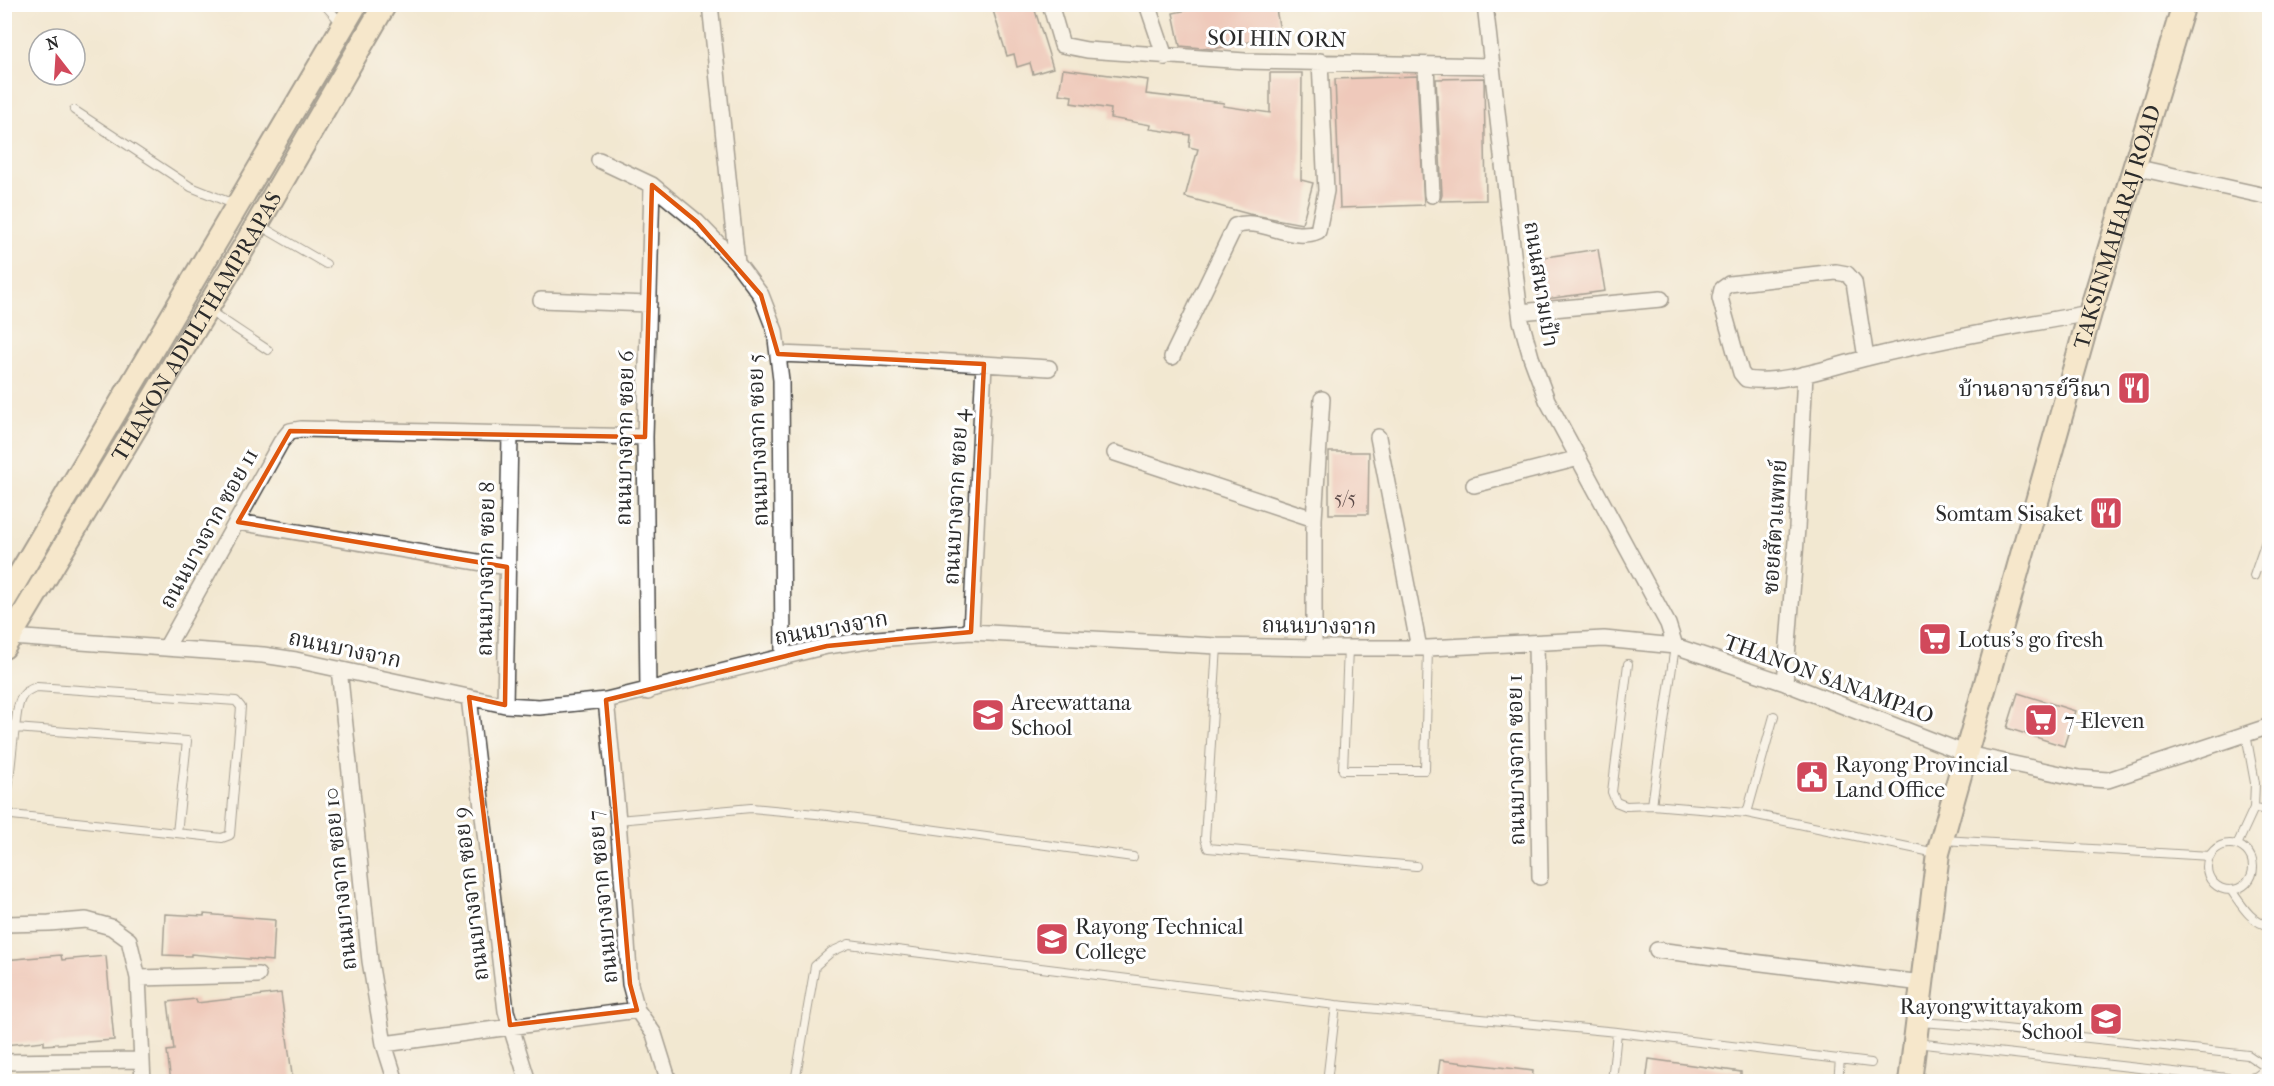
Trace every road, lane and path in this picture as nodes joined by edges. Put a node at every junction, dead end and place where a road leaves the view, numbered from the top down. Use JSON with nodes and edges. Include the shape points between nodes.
{"nodes":[{"id":1,"x":324,"y":4,"type":"edge"},
{"id":2,"x":356,"y":4,"type":"edge"},
{"id":3,"x":385,"y":4,"type":"edge"},
{"id":4,"x":710,"y":4,"type":"edge"},
{"id":5,"x":1050,"y":4,"type":"edge"},
{"id":6,"x":1146,"y":4,"type":"edge"},
{"id":7,"x":1485,"y":4,"type":"edge"},
{"id":8,"x":2184,"y":4,"type":"edge"},
{"id":9,"x":344,"y":25,"type":"junction"},
{"id":10,"x":1165,"y":57,"type":"junction"},
{"id":11,"x":1320,"y":61,"type":"junction"},
{"id":12,"x":1426,"y":65,"type":"junction"},
{"id":13,"x":1491,"y":66,"type":"junction"},
{"id":14,"x":74,"y":110,"type":"dead end"},
{"id":15,"x":599,"y":160,"type":"dead end"},
{"id":16,"x":2134,"y":167,"type":"junction"},
{"id":17,"x":652,"y":185,"type":"junction"},
{"id":18,"x":1432,"y":195,"type":"dead end"},
{"id":19,"x":2270,"y":197,"type":"edge"},
{"id":20,"x":237,"y":205,"type":"junction"},
{"id":21,"x":258,"y":224,"type":"junction"},
{"id":22,"x":737,"y":263,"type":"junction"},
{"id":23,"x":326,"y":264,"type":"dead end"},
{"id":24,"x":1661,"y":298,"type":"dead end"},
{"id":25,"x":540,"y":300,"type":"dead end"},
{"id":26,"x":649,"y":304,"type":"junction"},
{"id":27,"x":207,"y":309,"type":"junction"},
{"id":28,"x":1520,"y":312,"type":"junction"},
{"id":29,"x":2090,"y":313,"type":"junction"},
{"id":30,"x":268,"y":350,"type":"dead end"},
{"id":31,"x":778,"y":354,"type":"junction"},
{"id":32,"x":1172,"y":357,"type":"dead end"},
{"id":33,"x":1866,"y":358,"type":"junction"},
{"id":34,"x":984,"y":364,"type":"junction"},
{"id":35,"x":1049,"y":368,"type":"dead end"},
{"id":36,"x":1805,"y":374,"type":"junction"},
{"id":37,"x":1322,"y":399,"type":"dead end"},
{"id":38,"x":510,"y":434,"type":"junction"},
{"id":39,"x":645,"y":437,"type":"junction"},
{"id":40,"x":1378,"y":437,"type":"dead end"},
{"id":41,"x":1115,"y":453,"type":"dead end"},
{"id":42,"x":1579,"y":459,"type":"junction"},
{"id":43,"x":1474,"y":486,"type":"dead end"},
{"id":44,"x":1314,"y":519,"type":"junction"},
{"id":45,"x":238,"y":522,"type":"junction"},
{"id":46,"x":2270,"y":530,"type":"edge"},
{"id":47,"x":507,"y":567,"type":"junction"},
{"id":48,"x":2254,"y":576,"type":"dead end"},
{"id":49,"x":4,"y":601,"type":"edge"},
{"id":50,"x":971,"y":632,"type":"junction"},
{"id":51,"x":7,"y":640,"type":"edge"},
{"id":52,"x":1536,"y":643,"type":"junction"},
{"id":53,"x":1217,"y":646,"type":"junction"},
{"id":54,"x":1675,"y":646,"type":"junction"},
{"id":55,"x":166,"y":648,"type":"junction"},
{"id":56,"x":1314,"y":648,"type":"junction"},
{"id":57,"x":1347,"y":648,"type":"junction"},
{"id":58,"x":1424,"y":648,"type":"junction"},
{"id":59,"x":783,"y":657,"type":"junction"},
{"id":60,"x":1628,"y":664,"type":"dead end"},
{"id":61,"x":339,"y":669,"type":"junction"},
{"id":62,"x":1785,"y":683,"type":"junction"},
{"id":63,"x":648,"y":692,"type":"junction"},
{"id":64,"x":469,"y":698,"type":"junction"},
{"id":65,"x":606,"y":700,"type":"junction"},
{"id":66,"x":505,"y":705,"type":"junction"},
{"id":67,"x":1774,"y":716,"type":"dead end"},
{"id":68,"x":4,"y":722,"type":"edge"},
{"id":69,"x":2270,"y":726,"type":"edge"},
{"id":70,"x":15,"y":728,"type":"junction"},
{"id":71,"x":2246,"y":734,"type":"junction"},
{"id":72,"x":4,"y":737,"type":"edge"},
{"id":73,"x":13,"y":743,"type":"junction"},
{"id":74,"x":1967,"y":754,"type":"junction"},
{"id":75,"x":1652,"y":805,"type":"junction"},
{"id":76,"x":2254,"y":808,"type":"junction"},
{"id":77,"x":2270,"y":810,"type":"edge"},
{"id":78,"x":1747,"y":813,"type":"junction"},
{"id":79,"x":618,"y":820,"type":"junction"},
{"id":80,"x":177,"y":833,"type":"junction"},
{"id":81,"x":2237,"y":845,"type":"junction"},
{"id":82,"x":1940,"y":847,"type":"junction"},
{"id":83,"x":2210,"y":856,"type":"junction"},
{"id":84,"x":1133,"y":857,"type":"dead end"},
{"id":85,"x":1416,"y":866,"type":"dead end"},
{"id":86,"x":1540,"y":877,"type":"dead end"},
{"id":87,"x":2231,"y":890,"type":"junction"},
{"id":88,"x":4,"y":924,"type":"edge"},
{"id":89,"x":2270,"y":926,"type":"edge"},
{"id":90,"x":1657,"y":950,"type":"dead end"},
{"id":91,"x":258,"y":975,"type":"dead end"},
{"id":92,"x":138,"y":978,"type":"junction"},
{"id":93,"x":1922,"y":983,"type":"junction"},
{"id":94,"x":1336,"y":1005,"type":"junction"},
{"id":95,"x":637,"y":1010,"type":"junction"},
{"id":96,"x":510,"y":1025,"type":"junction"},
{"id":97,"x":1617,"y":1032,"type":"junction"},
{"id":98,"x":1916,"y":1033,"type":"junction"},
{"id":99,"x":384,"y":1044,"type":"junction"},
{"id":100,"x":1840,"y":1059,"type":"junction"},
{"id":101,"x":141,"y":1060,"type":"junction"},
{"id":102,"x":4,"y":1062,"type":"edge"},
{"id":103,"x":1871,"y":1063,"type":"dead end"},
{"id":104,"x":2268,"y":1070,"type":"edge"},
{"id":105,"x":143,"y":1082,"type":"edge"},
{"id":106,"x":396,"y":1082,"type":"edge"},
{"id":107,"x":528,"y":1082,"type":"edge"},
{"id":108,"x":669,"y":1082,"type":"edge"},
{"id":109,"x":795,"y":1082,"type":"edge"},
{"id":110,"x":1327,"y":1082,"type":"edge"},
{"id":111,"x":1612,"y":1082,"type":"edge"},
{"id":112,"x":1838,"y":1082,"type":"edge"},
{"id":113,"x":1910,"y":1082,"type":"edge"}],
"edges":[{"from":1,"to":9,"type":"lane"},
{"from":2,"to":9,"type":"street","name":"THANON ADULTHAMPRAPAS"},
{"from":3,"to":21,"type":"street","name":"THANON ADULTHAMPRAPAS"},
{"from":4,"to":22,"type":"street"},
{"from":5,"to":10,"type":"street","name":"SOI HIN ORN","via":[[1062,45]]},
{"from":6,"to":10,"type":"street"},
{"from":7,"to":13,"type":"street","name":"ถนนสนามเป้า"},
{"from":8,"to":16,"type":"street","name":"TAKSINMAHARAJ ROAD"},
{"from":9,"to":20,"type":"street","name":"THANON ADULTHAMPRAPAS"},
{"from":10,"to":11,"type":"street","name":"SOI HIN ORN"},
{"from":11,"to":12,"type":"street","name":"SOI HIN ORN"},
{"from":11,"to":32,"type":"street","via":[[1326,191],[1318,231],[1306,236],[1245,222],[1235,226]]},
{"from":12,"to":13,"type":"street","name":"SOI HIN ORN"},
{"from":12,"to":18,"type":"street"},
{"from":13,"to":28,"type":"street","name":"ถนนสนามเป้า"},
{"from":14,"to":20,"type":"lane","via":[[191,187]]},
{"from":15,"to":17,"type":"street","name":"ถนนบางจาก ซอย 5"},
{"from":16,"to":19,"type":"street"},
{"from":16,"to":29,"type":"street","name":"TAKSINMAHARAJ ROAD"},
{"from":17,"to":22,"type":"street","name":"ถนนบางจาก ซอย 5","via":[[697,222]]},
{"from":17,"to":26,"type":"street","name":"ถนนบางจาก ซอย 6"},
{"from":20,"to":49,"type":"street","name":"THANON ADULTHAMPRAPAS"},
{"from":21,"to":23,"type":"lane"},
{"from":21,"to":27,"type":"street","name":"THANON ADULTHAMPRAPAS"},
{"from":22,"to":31,"type":"street","name":"ถนนบางจาก ซอย 5","via":[[761,295],[775,331]]},
{"from":24,"to":28,"type":"street"},
{"from":25,"to":26,"type":"street"},
{"from":26,"to":39,"type":"street","name":"ถนนบางจาก ซอย 6"},
{"from":27,"to":30,"type":"lane"},
{"from":27,"to":51,"type":"street","name":"THANON ADULTHAMPRAPAS"},
{"from":28,"to":42,"type":"street","name":"ถนนสนามเป้า","via":[[1547,400]]},
{"from":29,"to":33,"type":"street"},
{"from":29,"to":74,"type":"street","name":"TAKSINMAHARAJ ROAD"},
{"from":31,"to":34,"type":"street"},
{"from":31,"to":59,"type":"street","name":"ถนนบางจาก ซอย 5"},
{"from":33,"to":36,"type":"street"},
{"from":33,"to":36,"type":"street","via":[[1854,282],[1847,274],[1729,284],[1722,290],[1720,298],[1740,372],[1746,380]]},
{"from":34,"to":35,"type":"street"},
{"from":34,"to":50,"type":"street","name":"ถนนบางจาก ซอย 4"},
{"from":36,"to":62,"type":"street","name":"ซอยสัตวแพทย์"},
{"from":37,"to":44,"type":"street"},
{"from":38,"to":39,"type":"street"},
{"from":38,"to":45,"type":"street","name":"ถนนบางจาก ซอย 11","via":[[290,431]]},
{"from":38,"to":47,"type":"street","name":"ถนนบางจาก ซอย 8"},
{"from":39,"to":63,"type":"street","name":"ถนนบางจาก ซอย 6"},
{"from":40,"to":58,"type":"street"},
{"from":41,"to":44,"type":"street"},
{"from":42,"to":43,"type":"street"},
{"from":42,"to":54,"type":"street","name":"ถนนสนามเป้า","via":[[1668,624]]},
{"from":44,"to":56,"type":"street"},
{"from":45,"to":47,"type":"street"},
{"from":45,"to":55,"type":"street","name":"ถนนบางจาก ซอย 11"},
{"from":46,"to":48,"type":"lane"},
{"from":47,"to":66,"type":"street","name":"ถนนบางจาก ซอย 8"},
{"from":50,"to":53,"type":"street","name":"ถนนบางจาก"},
{"from":50,"to":59,"type":"street","name":"ถนนบางจาก","via":[[876,639]]},
{"from":51,"to":55,"type":"street","name":"ถนนบางจาก"},
{"from":52,"to":54,"type":"street","name":"ถนนบางจาก","via":[[1604,639]]},
{"from":52,"to":58,"type":"street","name":"ถนนบางจาก"},
{"from":52,"to":86,"type":"street","name":"ถนนบางจาก ซอย 1"},
{"from":53,"to":56,"type":"street","name":"ถนนบางจาก"},
{"from":53,"to":85,"type":"lane","via":[[1205,839],[1208,848]]},
{"from":54,"to":62,"type":"street","name":"THANON SANAMPAO"},
{"from":54,"to":75,"type":"lane"},
{"from":55,"to":61,"type":"street","name":"ถนนบางจาก","via":[[262,655]]},
{"from":56,"to":57,"type":"street","name":"ถนนบางจาก"},
{"from":57,"to":58,"type":"street","name":"ถนนบางจาก"},
{"from":57,"to":58,"type":"lane","via":[[1343,770],[1425,770]]},
{"from":59,"to":63,"type":"street","name":"ถนนบางจาก"},
{"from":60,"to":75,"type":"lane","via":[[1612,792],[1616,802],[1626,806]]},
{"from":61,"to":64,"type":"street","name":"ถนนบางจาก"},
{"from":61,"to":99,"type":"street","name":"ถนนบางจาก ซอย 10","via":[[370,961]]},
{"from":62,"to":74,"type":"street","name":"THANON SANAMPAO"},
{"from":63,"to":65,"type":"street","name":"ถนนบางจาก"},
{"from":64,"to":66,"type":"street","name":"ถนนบางจาก"},
{"from":64,"to":96,"type":"street","name":"ถนนบางจาก ซอย 9"},
{"from":65,"to":66,"type":"street","name":"ถนนบางจาก"},
{"from":65,"to":79,"type":"street","name":"ถนนบางจาก ซอย 7"},
{"from":67,"to":78,"type":"lane"},
{"from":68,"to":70,"type":"lane"},
{"from":69,"to":71,"type":"street","name":"THANON SANAMPAO"},
{"from":70,"to":73,"type":"lane"},
{"from":70,"to":80,"type":"lane","via":[[187,741]]},
{"from":70,"to":80,"type":"lane","via":[[21,696],[37,687],[238,702],[241,710],[230,835],[222,838]]},
{"from":71,"to":74,"type":"street","name":"THANON SANAMPAO","via":[[2108,780],[2049,773]]},
{"from":71,"to":76,"type":"lane","via":[[2255,783]]},
{"from":72,"to":73,"type":"lane"},
{"from":73,"to":80,"type":"lane","via":[[6,808],[12,815]]},
{"from":74,"to":82,"type":"street","name":"TAKSINMAHARAJ ROAD"},
{"from":75,"to":78,"type":"lane"},
{"from":76,"to":77,"type":"lane"},
{"from":76,"to":81,"type":"lane"},
{"from":78,"to":82,"type":"lane"},
{"from":79,"to":84,"type":"lane","via":[[752,808]]},
{"from":79,"to":95,"type":"street","name":"ถนนบางจาก ซอย 7","via":[[630,984]]},
{"from":81,"to":83,"type":"lane","via":[[2221,846]]},
{"from":81,"to":87,"type":"lane","via":[[2250,855],[2253,870],[2246,884]]},
{"from":82,"to":83,"type":"lane"},
{"from":82,"to":93,"type":"street","name":"TAKSINMAHARAJ ROAD"},
{"from":83,"to":87,"type":"lane","via":[[2210,879]]},
{"from":87,"to":89,"type":"lane","via":[[2250,916]]},
{"from":88,"to":92,"type":"street","via":[[86,920],[111,927],[129,939]]},
{"from":90,"to":93,"type":"street"},
{"from":91,"to":92,"type":"street"},
{"from":92,"to":101,"type":"street"},
{"from":93,"to":98,"type":"street","name":"TAKSINMAHARAJ ROAD"},
{"from":94,"to":97,"type":"lane"},
{"from":94,"to":109,"type":"lane","via":[[849,944],[831,952],[815,966]]},
{"from":94,"to":110,"type":"lane"},
{"from":95,"to":96,"type":"street"},
{"from":95,"to":108,"type":"street","name":"ถนนบางจาก ซอย 7","via":[[654,1034]]},
{"from":96,"to":99,"type":"street"},
{"from":96,"to":107,"type":"street","name":"ถนนบางจาก ซอย 9"},
{"from":97,"to":100,"type":"lane"},
{"from":97,"to":111,"type":"lane"},
{"from":98,"to":104,"type":"lane","via":[[2245,1080]]},
{"from":98,"to":104,"type":"lane","via":[[1977,1026],[2248,1055]]},
{"from":98,"to":113,"type":"street","name":"TAKSINMAHARAJ ROAD"},
{"from":99,"to":106,"type":"street","name":"ถนนบางจาก ซอย 10"},
{"from":100,"to":103,"type":"lane"},
{"from":100,"to":112,"type":"lane"},
{"from":101,"to":102,"type":"street"},
{"from":101,"to":105,"type":"street"}]}
